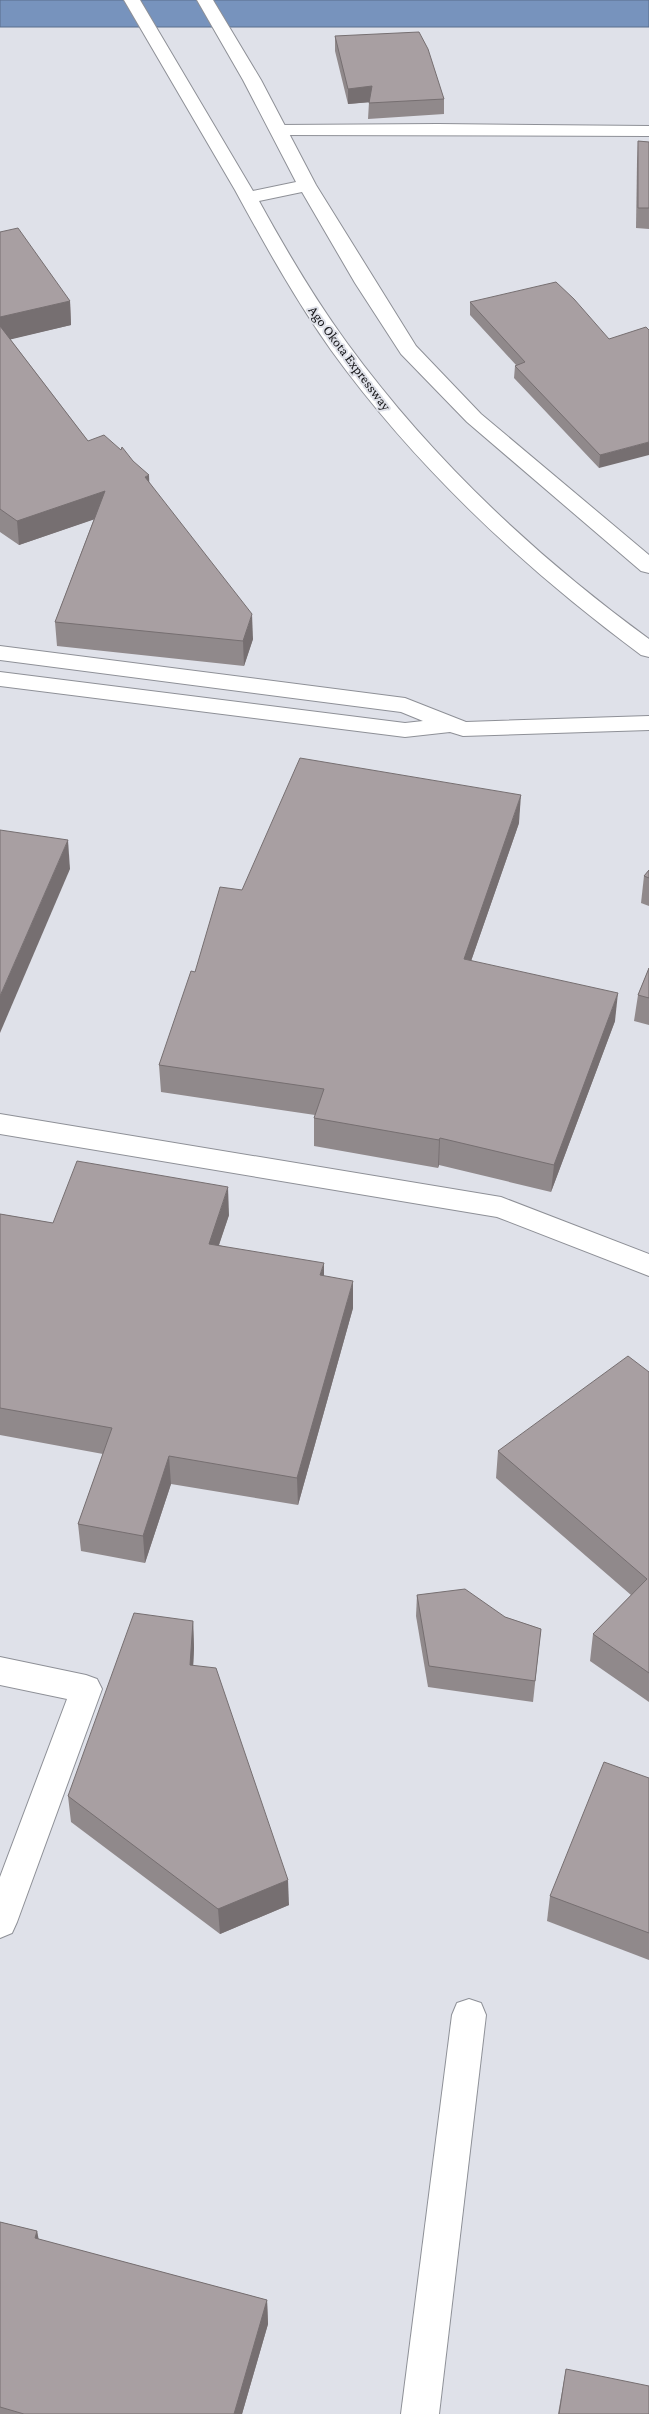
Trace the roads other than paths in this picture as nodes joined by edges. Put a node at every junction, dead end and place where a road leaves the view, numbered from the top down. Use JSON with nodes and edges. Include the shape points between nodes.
{"nodes":[{"id":1,"x":132,"y":0,"type":"edge"},
{"id":2,"x":205,"y":0,"type":"edge"},
{"id":3,"x":279,"y":130,"type":"junction"},
{"id":4,"x":649,"y":131,"type":"edge"},
{"id":5,"x":307,"y":185,"type":"junction"},
{"id":6,"x":248,"y":198,"type":"junction"},
{"id":7,"x":649,"y":566,"type":"edge"},
{"id":8,"x":649,"y":650,"type":"edge"},
{"id":9,"x":0,"y":653,"type":"edge"},
{"id":10,"x":0,"y":679,"type":"edge"},
{"id":11,"x":649,"y":723,"type":"edge"},
{"id":12,"x":457,"y":724,"type":"junction"},
{"id":13,"x":0,"y":1124,"type":"edge"},
{"id":14,"x":649,"y":1265,"type":"edge"},
{"id":15,"x":0,"y":1671,"type":"edge"},
{"id":16,"x":0,"y":1922,"type":"edge"},
{"id":17,"x":469,"y":2015,"type":"dead end"},
{"id":18,"x":420,"y":2414,"type":"edge"}],
"edges":[{"from":1,"to":6,"type":"main road","name":"Ago Okota Expressway"},
{"from":2,"to":3,"type":"main road"},
{"from":3,"to":4,"type":"main road"},
{"from":3,"to":5,"type":"main road"},
{"from":5,"to":6,"type":"main road"},
{"from":5,"to":7,"type":"main road","via":[[408,350],[474,418]]},
{"from":6,"to":8,"type":"main road","name":"Ago Okota Expressway","via":[[319,318],[367,385],[430,458],[524,552]]},
{"from":9,"to":12,"type":"main road","via":[[404,704]]},
{"from":10,"to":12,"type":"main road","via":[[405,730]]},
{"from":11,"to":12,"type":"main road","via":[[463,729]]},
{"from":13,"to":14,"type":"main road","via":[[501,1207]]},
{"from":15,"to":16,"type":"main road","via":[[86,1689]]},
{"from":17,"to":18,"type":"main road"}]}
